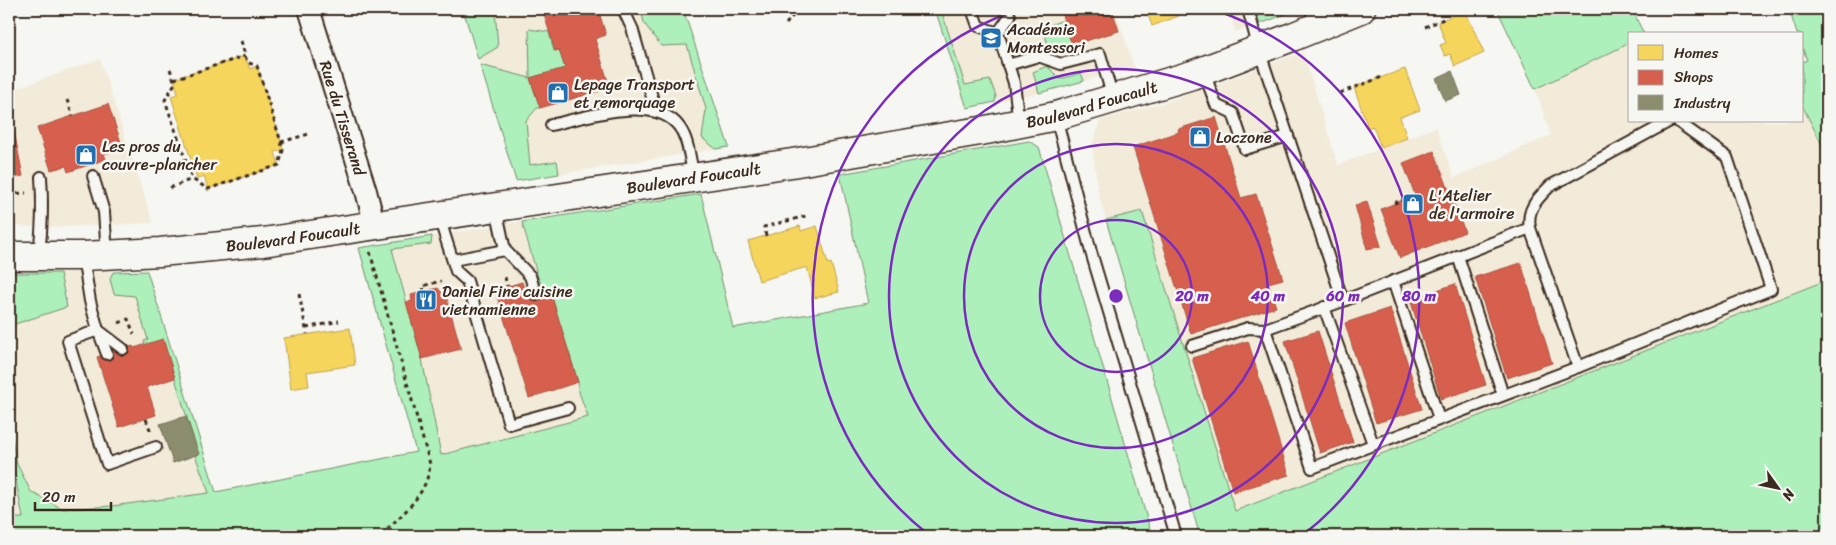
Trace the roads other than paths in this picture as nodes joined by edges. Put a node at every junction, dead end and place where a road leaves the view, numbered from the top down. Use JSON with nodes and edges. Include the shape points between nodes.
{"nodes":[{"id":1,"x":309,"y":9,"type":"edge"},
{"id":2,"x":623,"y":9,"type":"edge"},
{"id":3,"x":972,"y":9,"type":"edge"},
{"id":4,"x":1248,"y":9,"type":"edge"},
{"id":5,"x":1361,"y":9,"type":"edge"},
{"id":6,"x":1010,"y":11,"type":"edge"},
{"id":7,"x":1314,"y":18,"type":"edge"},
{"id":8,"x":998,"y":33,"type":"junction"},
{"id":9,"x":1259,"y":50,"type":"junction"},
{"id":10,"x":1008,"y":65,"type":"junction"},
{"id":11,"x":1204,"y":71,"type":"junction"},
{"id":12,"x":1114,"y":99,"type":"junction"},
{"id":13,"x":656,"y":111,"type":"junction"},
{"id":14,"x":1056,"y":116,"type":"junction"},
{"id":15,"x":1668,"y":122,"type":"edge"},
{"id":16,"x":1678,"y":122,"type":"edge"},
{"id":17,"x":551,"y":124,"type":"dead end"},
{"id":18,"x":1019,"y":124,"type":"junction"},
{"id":19,"x":1288,"y":136,"type":"junction"},
{"id":20,"x":93,"y":176,"type":"dead end"},
{"id":21,"x":41,"y":177,"type":"dead end"},
{"id":22,"x":694,"y":178,"type":"junction"},
{"id":23,"x":496,"y":208,"type":"junction"},
{"id":24,"x":439,"y":216,"type":"junction"},
{"id":25,"x":369,"y":227,"type":"junction"},
{"id":26,"x":1530,"y":228,"type":"junction"},
{"id":27,"x":505,"y":250,"type":"junction"},
{"id":28,"x":95,"y":255,"type":"junction"},
{"id":29,"x":9,"y":256,"type":"edge"},
{"id":30,"x":39,"y":256,"type":"junction"},
{"id":31,"x":1458,"y":256,"type":"junction"},
{"id":32,"x":453,"y":260,"type":"junction"},
{"id":33,"x":1393,"y":281,"type":"junction"},
{"id":34,"x":536,"y":295,"type":"dead end"},
{"id":35,"x":1343,"y":300,"type":"junction"},
{"id":36,"x":1324,"y":307,"type":"junction"},
{"id":37,"x":1265,"y":329,"type":"junction"},
{"id":38,"x":98,"y":330,"type":"junction"},
{"id":39,"x":1192,"y":346,"type":"dead end"},
{"id":40,"x":124,"y":349,"type":"dead end"},
{"id":41,"x":107,"y":354,"type":"dead end"},
{"id":42,"x":1578,"y":367,"type":"junction"},
{"id":43,"x":1503,"y":395,"type":"junction"},
{"id":44,"x":568,"y":408,"type":"dead end"},
{"id":45,"x":1439,"y":419,"type":"junction"},
{"id":46,"x":1373,"y":444,"type":"junction"},
{"id":47,"x":156,"y":447,"type":"dead end"},
{"id":48,"x":1176,"y":536,"type":"edge"}],
"edges":[{"from":1,"to":25,"type":"street","name":"Rue du Tisserand","via":[[366,190]]},
{"from":2,"to":13,"type":"lane","via":[[632,28]]},
{"from":3,"to":8,"type":"lane","via":[[978,26]]},
{"from":4,"to":9,"type":"lane"},
{"from":5,"to":7,"type":"street","name":"Boulevard Foucault"},
{"from":6,"to":8,"type":"lane"},
{"from":7,"to":9,"type":"street","name":"Boulevard Foucault"},
{"from":8,"to":10,"type":"lane"},
{"from":9,"to":11,"type":"street","name":"Boulevard Foucault"},
{"from":9,"to":19,"type":"lane"},
{"from":10,"to":12,"type":"lane","via":[[1035,57],[1061,64],[1100,54]]},
{"from":10,"to":18,"type":"lane","via":[[1014,83]]},
{"from":11,"to":12,"type":"street","name":"Boulevard Foucault"},
{"from":11,"to":19,"type":"lane","via":[[1216,105],[1233,113],[1245,150]]},
{"from":12,"to":14,"type":"street","name":"Boulevard Foucault"},
{"from":13,"to":17,"type":"lane","via":[[605,112]]},
{"from":13,"to":22,"type":"lane","via":[[680,128]]},
{"from":14,"to":18,"type":"street","name":"Boulevard Foucault"},
{"from":14,"to":48,"type":"lane","via":[[1091,252]]},
{"from":15,"to":26,"type":"lane","via":[[1550,186],[1529,213]]},
{"from":16,"to":42,"type":"lane","via":[[1727,157],[1771,289]]},
{"from":18,"to":22,"type":"street","name":"Boulevard Foucault"},
{"from":19,"to":35,"type":"lane"},
{"from":20,"to":28,"type":"lane","via":[[104,212]]},
{"from":21,"to":30,"type":"lane"},
{"from":22,"to":23,"type":"street","name":"Boulevard Foucault"},
{"from":23,"to":24,"type":"street","name":"Boulevard Foucault"},
{"from":23,"to":27,"type":"lane"},
{"from":24,"to":25,"type":"street","name":"Boulevard Foucault"},
{"from":24,"to":32,"type":"lane"},
{"from":25,"to":28,"type":"street","name":"Boulevard Foucault","via":[[218,247]]},
{"from":26,"to":31,"type":"lane"},
{"from":26,"to":42,"type":"lane"},
{"from":27,"to":32,"type":"lane"},
{"from":27,"to":34,"type":"lane","via":[[530,276]]},
{"from":28,"to":30,"type":"street","name":"Boulevard Foucault"},
{"from":28,"to":38,"type":"lane","via":[[90,301]]},
{"from":29,"to":30,"type":"street","name":"Boulevard Foucault"},
{"from":31,"to":33,"type":"lane"},
{"from":31,"to":43,"type":"lane"},
{"from":32,"to":44,"type":"lane","via":[[456,271],[467,281],[509,424]]},
{"from":33,"to":35,"type":"lane"},
{"from":33,"to":45,"type":"lane"},
{"from":35,"to":36,"type":"lane"},
{"from":36,"to":37,"type":"lane"},
{"from":36,"to":46,"type":"lane"},
{"from":37,"to":39,"type":"lane","via":[[1248,328]]},
{"from":37,"to":46,"type":"lane","via":[[1312,468]]},
{"from":38,"to":40,"type":"lane"},
{"from":38,"to":41,"type":"lane"},
{"from":38,"to":47,"type":"lane","via":[[68,341],[108,464]]},
{"from":42,"to":43,"type":"lane"},
{"from":43,"to":45,"type":"lane"},
{"from":45,"to":46,"type":"lane"}]}
